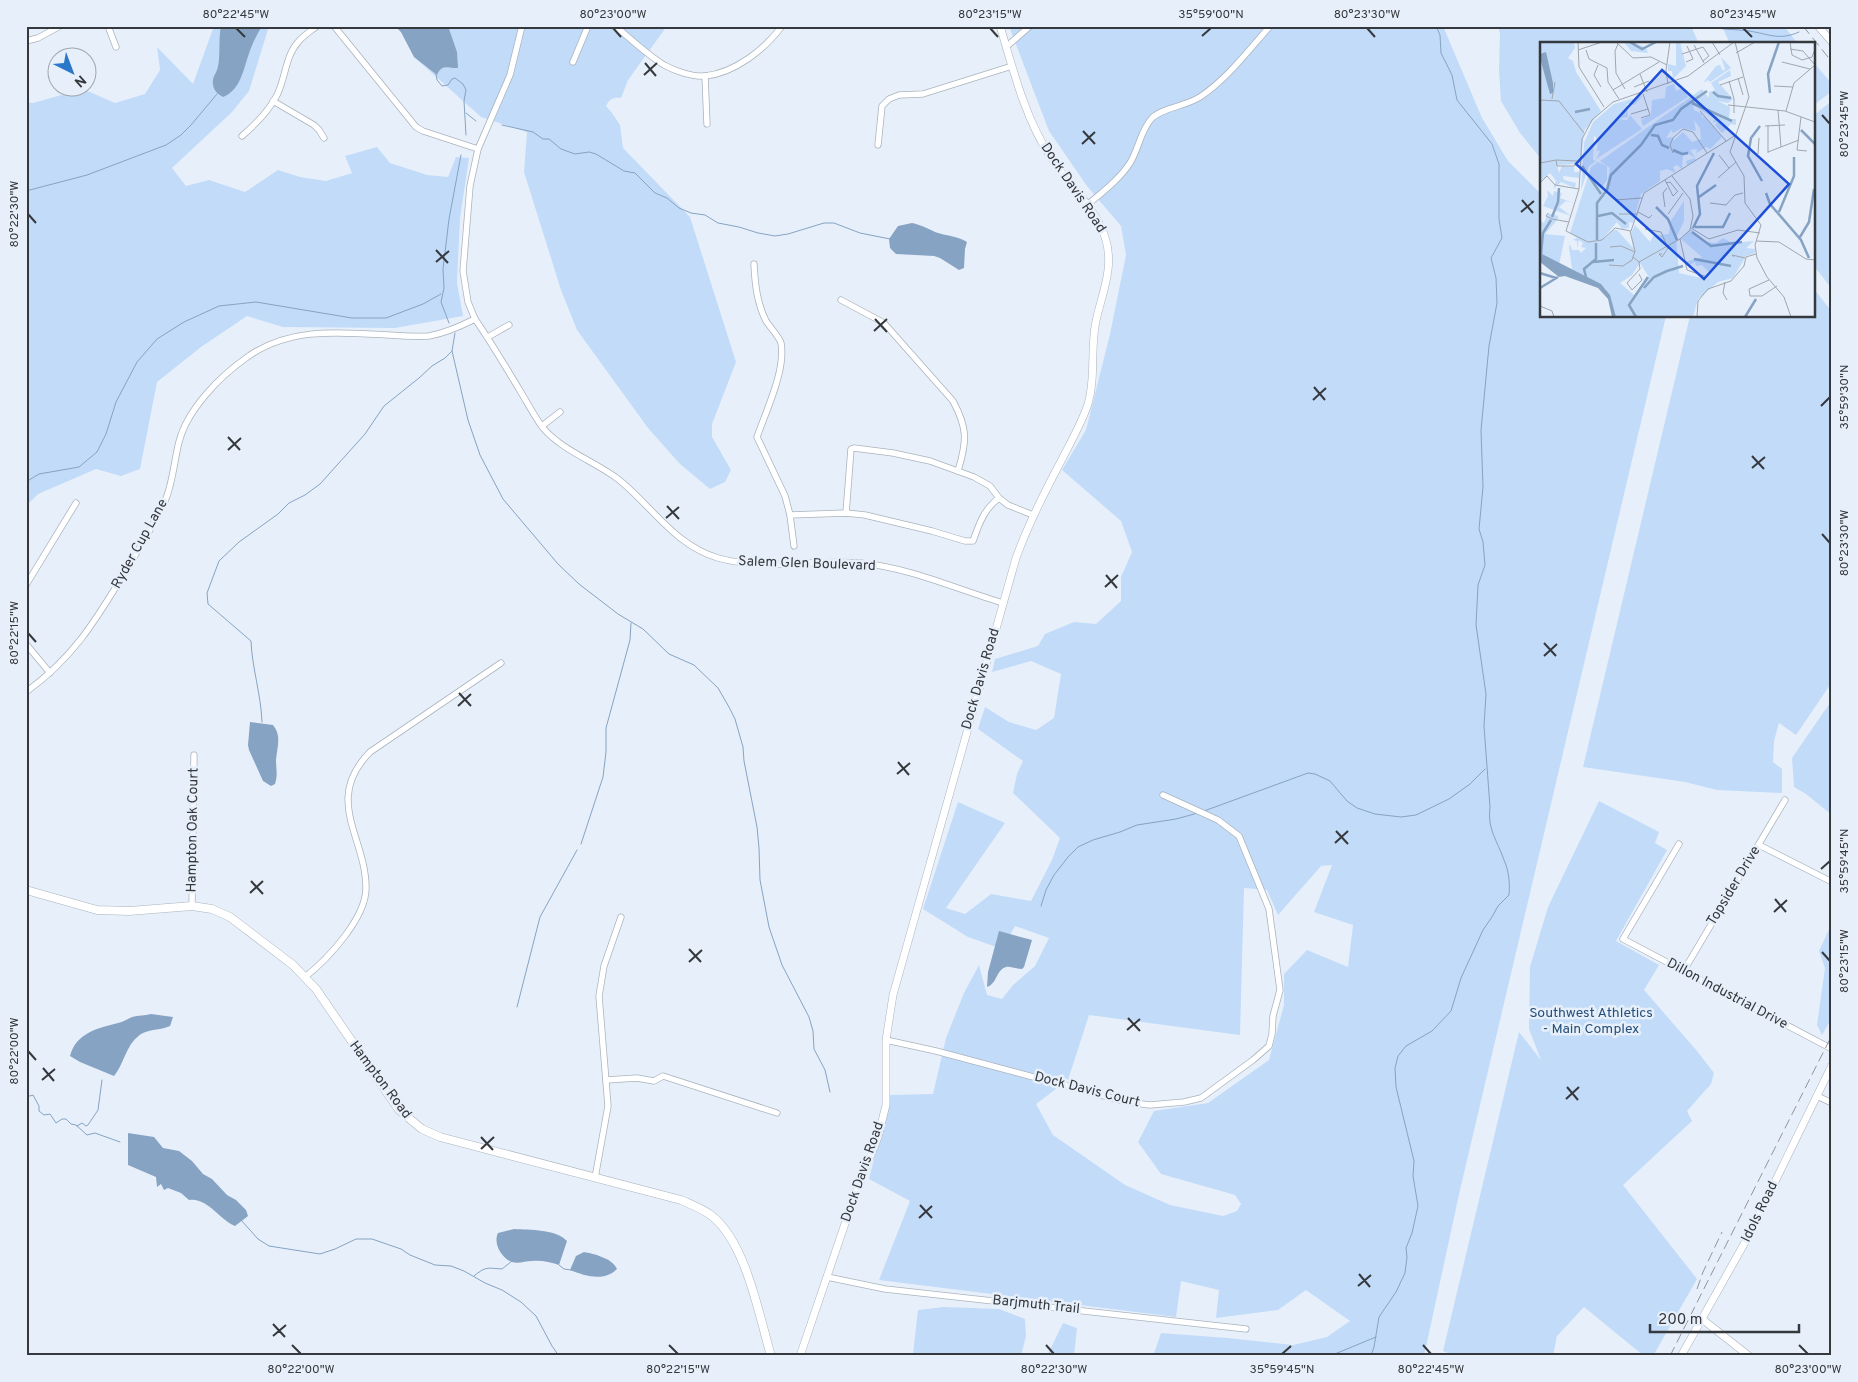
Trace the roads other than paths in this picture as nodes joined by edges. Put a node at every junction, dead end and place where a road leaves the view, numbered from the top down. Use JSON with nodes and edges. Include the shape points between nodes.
{"nodes":[{"id":1,"x":60,"y":26,"type":"edge"},
{"id":2,"x":108,"y":26,"type":"edge"},
{"id":3,"x":317,"y":26,"type":"edge"},
{"id":4,"x":334,"y":26,"type":"edge"},
{"id":5,"x":522,"y":26,"type":"edge"},
{"id":6,"x":588,"y":26,"type":"edge"},
{"id":7,"x":615,"y":26,"type":"edge"},
{"id":8,"x":782,"y":26,"type":"edge"},
{"id":9,"x":1000,"y":26,"type":"edge"},
{"id":10,"x":1030,"y":26,"type":"edge"},
{"id":11,"x":1270,"y":26,"type":"edge"},
{"id":12,"x":1818,"y":26,"type":"edge"},
{"id":13,"x":26,"y":41,"type":"edge"},
{"id":14,"x":1832,"y":42,"type":"edge"},
{"id":15,"x":116,"y":47,"type":"dead end"},
{"id":16,"x":1006,"y":47,"type":"junction"},
{"id":17,"x":573,"y":62,"type":"dead end"},
{"id":18,"x":1012,"y":66,"type":"junction"},
{"id":19,"x":705,"y":76,"type":"junction"},
{"id":20,"x":274,"y":102,"type":"junction"},
{"id":21,"x":707,"y":124,"type":"dead end"},
{"id":22,"x":242,"y":136,"type":"dead end"},
{"id":23,"x":324,"y":138,"type":"dead end"},
{"id":24,"x":878,"y":145,"type":"dead end"},
{"id":25,"x":478,"y":149,"type":"junction"},
{"id":26,"x":1086,"y":206,"type":"junction"},
{"id":27,"x":754,"y":264,"type":"dead end"},
{"id":28,"x":841,"y":300,"type":"dead end"},
{"id":29,"x":475,"y":318,"type":"junction"},
{"id":30,"x":510,"y":325,"type":"dead end"},
{"id":31,"x":488,"y":337,"type":"junction"},
{"id":32,"x":560,"y":412,"type":"dead end"},
{"id":33,"x":542,"y":426,"type":"junction"},
{"id":34,"x":958,"y":471,"type":"junction"},
{"id":35,"x":999,"y":498,"type":"junction"},
{"id":36,"x":76,"y":503,"type":"dead end"},
{"id":37,"x":846,"y":513,"type":"junction"},
{"id":38,"x":790,"y":515,"type":"junction"},
{"id":39,"x":1033,"y":516,"type":"junction"},
{"id":40,"x":794,"y":546,"type":"dead end"},
{"id":41,"x":26,"y":585,"type":"edge"},
{"id":42,"x":1003,"y":603,"type":"junction"},
{"id":43,"x":26,"y":644,"type":"edge"},
{"id":44,"x":501,"y":663,"type":"dead end"},
{"id":45,"x":50,"y":674,"type":"junction"},
{"id":46,"x":26,"y":692,"type":"edge"},
{"id":47,"x":194,"y":754,"type":"dead end"},
{"id":48,"x":1163,"y":795,"type":"dead end"},
{"id":49,"x":1785,"y":800,"type":"dead end"},
{"id":50,"x":1678,"y":844,"type":"dead end"},
{"id":51,"x":1759,"y":845,"type":"junction"},
{"id":52,"x":1832,"y":882,"type":"edge"},
{"id":53,"x":26,"y":890,"type":"edge"},
{"id":54,"x":192,"y":906,"type":"junction"},
{"id":55,"x":621,"y":916,"type":"dead end"},
{"id":56,"x":1683,"y":972,"type":"junction"},
{"id":57,"x":306,"y":977,"type":"junction"},
{"id":58,"x":886,"y":1040,"type":"junction"},
{"id":59,"x":1832,"y":1049,"type":"edge"},
{"id":60,"x":1832,"y":1064,"type":"edge"},
{"id":61,"x":606,"y":1080,"type":"junction"},
{"id":62,"x":1817,"y":1096,"type":"junction"},
{"id":63,"x":1832,"y":1103,"type":"edge"},
{"id":64,"x":776,"y":1113,"type":"dead end"},
{"id":65,"x":595,"y":1178,"type":"junction"},
{"id":66,"x":827,"y":1277,"type":"junction"},
{"id":67,"x":1702,"y":1319,"type":"junction"},
{"id":68,"x":1246,"y":1329,"type":"dead end"},
{"id":69,"x":771,"y":1356,"type":"edge"},
{"id":70,"x":800,"y":1356,"type":"edge"},
{"id":71,"x":1681,"y":1356,"type":"edge"},
{"id":72,"x":1750,"y":1356,"type":"edge"}],
"edges":[{"from":1,"to":13,"type":"street"},
{"from":2,"to":15,"type":"street"},
{"from":3,"to":20,"type":"street","via":[[294,48]]},
{"from":4,"to":25,"type":"street","via":[[416,127]]},
{"from":5,"to":25,"type":"street","name":"Salem Glen Boulevard","via":[[510,75]]},
{"from":6,"to":17,"type":"street"},
{"from":7,"to":19,"type":"street","via":[[665,66]]},
{"from":8,"to":19,"type":"street","via":[[766,44],[738,64]]},
{"from":9,"to":16,"type":"street","name":"Dock Davis Road"},
{"from":10,"to":16,"type":"street"},
{"from":11,"to":26,"type":"street","via":[[1228,73],[1200,96],[1184,106],[1153,117],[1144,128],[1130,163]]},
{"from":12,"to":14,"type":"street"},
{"from":16,"to":18,"type":"street","name":"Dock Davis Road"},
{"from":18,"to":24,"type":"street","via":[[923,94],[899,95],[889,99],[882,106]]},
{"from":18,"to":26,"type":"street","name":"Dock Davis Road","via":[[1045,148]]},
{"from":19,"to":21,"type":"street"},
{"from":20,"to":22,"type":"street"},
{"from":20,"to":23,"type":"street","via":[[314,125]]},
{"from":25,"to":29,"type":"street","name":"Salem Glen Boulevard","via":[[470,186],[463,271],[468,302]]},
{"from":26,"to":39,"type":"street","name":"Dock Davis Road","via":[[1105,236],[1110,262],[1093,335],[1090,397],[1073,439]]},
{"from":27,"to":38,"type":"street","via":[[758,303],[781,340],[782,352],[778,375],[757,437],[785,496]]},
{"from":28,"to":34,"type":"street","via":[[884,323],[953,401],[965,436]]},
{"from":29,"to":31,"type":"street","name":"Salem Glen Boulevard"},
{"from":29,"to":45,"type":"street","name":"Ryder Cup Lane","via":[[430,336],[298,335],[273,342],[246,358],[192,412],[180,438],[166,500],[155,521],[104,607],[77,646]]},
{"from":30,"to":31,"type":"street"},
{"from":31,"to":33,"type":"street","name":"Salem Glen Boulevard"},
{"from":32,"to":33,"type":"street"},
{"from":33,"to":42,"type":"street","name":"Salem Glen Boulevard","via":[[561,444],[619,481],[676,536],[706,554],[742,562],[850,562],[892,568]]},
{"from":34,"to":35,"type":"street","via":[[990,486]]},
{"from":34,"to":37,"type":"street","via":[[930,461],[854,448]]},
{"from":35,"to":37,"type":"street","via":[[982,517],[973,541]]},
{"from":35,"to":39,"type":"street"},
{"from":36,"to":41,"type":"street"},
{"from":37,"to":38,"type":"street"},
{"from":38,"to":40,"type":"street"},
{"from":39,"to":42,"type":"street","name":"Dock Davis Road"},
{"from":42,"to":58,"type":"street","name":"Dock Davis Road","via":[[893,995]]},
{"from":43,"to":45,"type":"street"},
{"from":44,"to":57,"type":"street","via":[[370,752],[358,765],[347,803],[362,861],[366,889],[362,907],[345,937]]},
{"from":45,"to":46,"type":"street","name":"Ryder Cup Lane"},
{"from":47,"to":54,"type":"street","name":"Hampton Oak Court"},
{"from":48,"to":58,"type":"street","name":"Dock Davis Court","via":[[1218,820],[1239,836],[1269,909],[1280,990],[1269,1046],[1201,1098],[1150,1105],[1127,1102]]},
{"from":49,"to":51,"type":"street","name":"Topsider Drive"},
{"from":50,"to":56,"type":"street","name":"Dillon Industrial Drive","via":[[1623,939]]},
{"from":51,"to":52,"type":"street"},
{"from":51,"to":56,"type":"street","name":"Topsider Drive"},
{"from":53,"to":54,"type":"main road","name":"Hampton Road","via":[[97,910]]},
{"from":54,"to":57,"type":"main road","name":"Hampton Road","via":[[212,909],[230,917]]},
{"from":55,"to":61,"type":"street","via":[[604,966],[599,996]]},
{"from":56,"to":59,"type":"street","name":"Dillon Industrial Drive"},
{"from":57,"to":65,"type":"main road","name":"Hampton Road","via":[[399,1110],[412,1123],[440,1137]]},
{"from":58,"to":66,"type":"street","name":"Dock Davis Road","via":[[886,1105],[878,1137]]},
{"from":60,"to":62,"type":"street","name":"Idols Road"},
{"from":61,"to":64,"type":"street","via":[[654,1080],[663,1076]]},
{"from":61,"to":65,"type":"street","via":[[608,1106]]},
{"from":62,"to":63,"type":"street"},
{"from":62,"to":67,"type":"street","name":"Idols Road","via":[[1748,1237]]},
{"from":65,"to":69,"type":"main road","name":"Hampton Road","via":[[681,1200],[722,1225],[744,1263]]},
{"from":66,"to":68,"type":"street","name":"Barjmuth Trail","via":[[885,1289]]},
{"from":66,"to":70,"type":"street","name":"Dock Davis Road"},
{"from":67,"to":71,"type":"street","name":"Idols Road"},
{"from":67,"to":72,"type":"street"}]}
